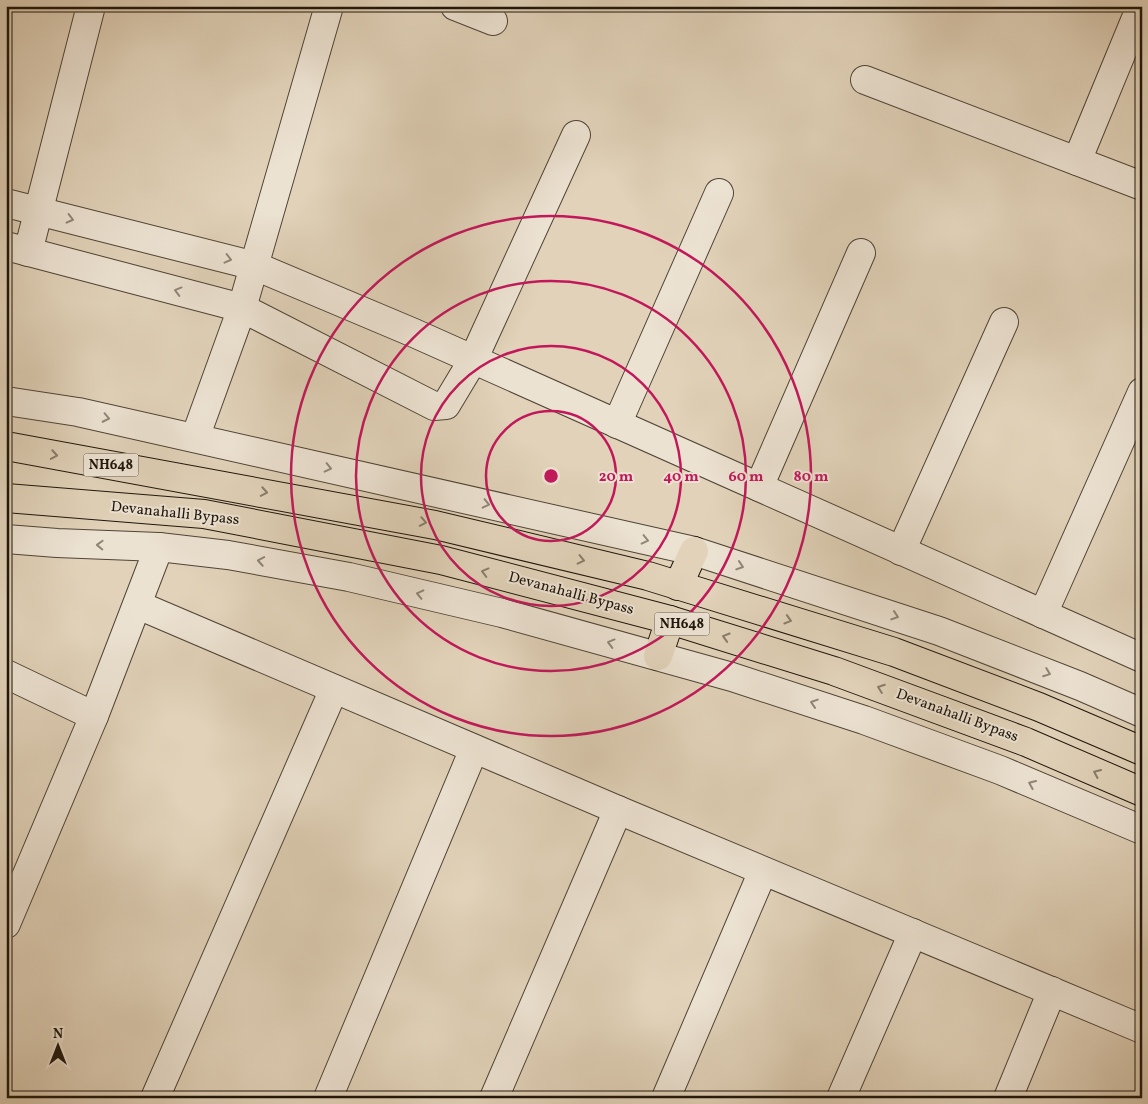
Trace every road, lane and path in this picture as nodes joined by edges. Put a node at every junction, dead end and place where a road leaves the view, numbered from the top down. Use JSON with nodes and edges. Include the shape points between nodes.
{"nodes":[{"id":1,"x":91,"y":6,"type":"edge"},
{"id":2,"x":329,"y":6,"type":"edge"},
{"id":3,"x":455,"y":6,"type":"edge"},
{"id":4,"x":1142,"y":6,"type":"edge"},
{"id":5,"x":493,"y":21,"type":"dead end"},
{"id":6,"x":865,"y":80,"type":"dead end"},
{"id":7,"x":576,"y":135,"type":"dead end"},
{"id":8,"x":1077,"y":161,"type":"junction"},
{"id":9,"x":1142,"y":186,"type":"edge"},
{"id":10,"x":719,"y":193,"type":"dead end"},
{"id":11,"x":6,"y":202,"type":"edge"},
{"id":12,"x":38,"y":210,"type":"junction"},
{"id":13,"x":17,"y":249,"type":"edge"},
{"id":14,"x":861,"y":253,"type":"dead end"},
{"id":15,"x":255,"y":266,"type":"junction"},
{"id":16,"x":242,"y":308,"type":"junction"},
{"id":17,"x":1004,"y":322,"type":"dead end"},
{"id":18,"x":473,"y":360,"type":"junction"},
{"id":19,"x":1142,"y":392,"type":"edge"},
{"id":20,"x":6,"y":401,"type":"edge"},
{"id":21,"x":617,"y":424,"type":"junction"},
{"id":22,"x":195,"y":438,"type":"junction"},
{"id":23,"x":6,"y":446,"type":"edge"},
{"id":24,"x":759,"y":487,"type":"junction"},
{"id":25,"x":6,"y":498,"type":"edge"},
{"id":26,"x":6,"y":539,"type":"edge"},
{"id":27,"x":158,"y":547,"type":"junction"},
{"id":28,"x":694,"y":551,"type":"junction"},
{"id":29,"x":901,"y":551,"type":"junction"},
{"id":30,"x":678,"y":586,"type":"junction"},
{"id":31,"x":138,"y":605,"type":"junction"},
{"id":32,"x":1043,"y":614,"type":"junction"},
{"id":33,"x":670,"y":620,"type":"junction"},
{"id":34,"x":658,"y":656,"type":"junction"},
{"id":35,"x":1142,"y":658,"type":"edge"},
{"id":36,"x":6,"y":674,"type":"edge"},
{"id":37,"x":334,"y":689,"type":"junction"},
{"id":38,"x":1142,"y":713,"type":"edge"},
{"id":39,"x":94,"y":716,"type":"junction"},
{"id":40,"x":474,"y":749,"type":"junction"},
{"id":41,"x":1142,"y":751,"type":"edge"},
{"id":42,"x":1142,"y":792,"type":"edge"},
{"id":43,"x":618,"y":810,"type":"junction"},
{"id":44,"x":1142,"y":830,"type":"edge"},
{"id":45,"x":763,"y":871,"type":"junction"},
{"id":46,"x":6,"y":924,"type":"edge"},
{"id":47,"x":913,"y":933,"type":"junction"},
{"id":48,"x":1052,"y":991,"type":"junction"},
{"id":49,"x":1142,"y":1028,"type":"edge"},
{"id":50,"x":155,"y":1098,"type":"edge"},
{"id":51,"x":328,"y":1098,"type":"edge"},
{"id":52,"x":494,"y":1098,"type":"edge"},
{"id":53,"x":666,"y":1098,"type":"edge"},
{"id":54,"x":841,"y":1098,"type":"edge"},
{"id":55,"x":1008,"y":1098,"type":"edge"}],
"edges":[{"from":1,"to":12,"type":"street"},
{"from":2,"to":15,"type":"street"},
{"from":3,"to":5,"type":"street"},
{"from":4,"to":8,"type":"street"},
{"from":6,"to":8,"type":"street"},
{"from":7,"to":18,"type":"street"},
{"from":8,"to":9,"type":"street"},
{"from":10,"to":21,"type":"street"},
{"from":11,"to":12,"type":"street"},
{"from":12,"to":13,"type":"street"},
{"from":12,"to":15,"type":"street","one_way":true},
{"from":16,"to":13,"type":"street","one_way":true},
{"from":14,"to":24,"type":"street"},
{"from":15,"to":16,"type":"street"},
{"from":15,"to":18,"type":"street"},
{"from":16,"to":18,"type":"street","via":[[434,406],[446,405]]},
{"from":16,"to":22,"type":"street"},
{"from":17,"to":29,"type":"street"},
{"from":18,"to":21,"type":"street"},
{"from":19,"to":32,"type":"street"},
{"from":20,"to":22,"type":"street","one_way":true,"via":[[78,412]]},
{"from":21,"to":24,"type":"street"},
{"from":22,"to":28,"type":"street","one_way":true},
{"from":23,"to":30,"type":"highway","number":"NH648","one_way":true,"via":[[435,525]]},
{"from":24,"to":29,"type":"street"},
{"from":33,"to":25,"type":"highway","name":"Devanahalli Bypass","number":"NH648","one_way":true,"via":[[441,560],[222,517]]},
{"from":27,"to":26,"type":"street","one_way":true},
{"from":27,"to":31,"type":"street"},
{"from":34,"to":27,"type":"street","one_way":true,"via":[[502,613],[349,577],[228,555]]},
{"from":28,"to":30,"type":"highway"},
{"from":28,"to":38,"type":"street","one_way":true,"via":[[939,631]]},
{"from":29,"to":32,"type":"street"},
{"from":30,"to":41,"type":"highway","number":"NH648","one_way":true,"via":[[894,652],[1040,707]]},
{"from":31,"to":37,"type":"street"},
{"from":31,"to":39,"type":"street"},
{"from":32,"to":35,"type":"street"},
{"from":33,"to":34,"type":"highway"},
{"from":42,"to":33,"type":"highway","name":"Devanahalli Bypass","number":"NH648","one_way":true,"via":[[1026,742],[843,674]]},
{"from":44,"to":34,"type":"street","one_way":true,"via":[[1000,770],[864,720],[732,676]]},
{"from":36,"to":39,"type":"street"},
{"from":37,"to":40,"type":"street"},
{"from":37,"to":50,"type":"street"},
{"from":39,"to":46,"type":"street"},
{"from":40,"to":43,"type":"street"},
{"from":40,"to":51,"type":"street"},
{"from":43,"to":45,"type":"street"},
{"from":43,"to":52,"type":"street"},
{"from":45,"to":47,"type":"street"},
{"from":45,"to":53,"type":"street"},
{"from":47,"to":48,"type":"street"},
{"from":47,"to":54,"type":"street"},
{"from":48,"to":49,"type":"street"},
{"from":48,"to":55,"type":"street"}]}
